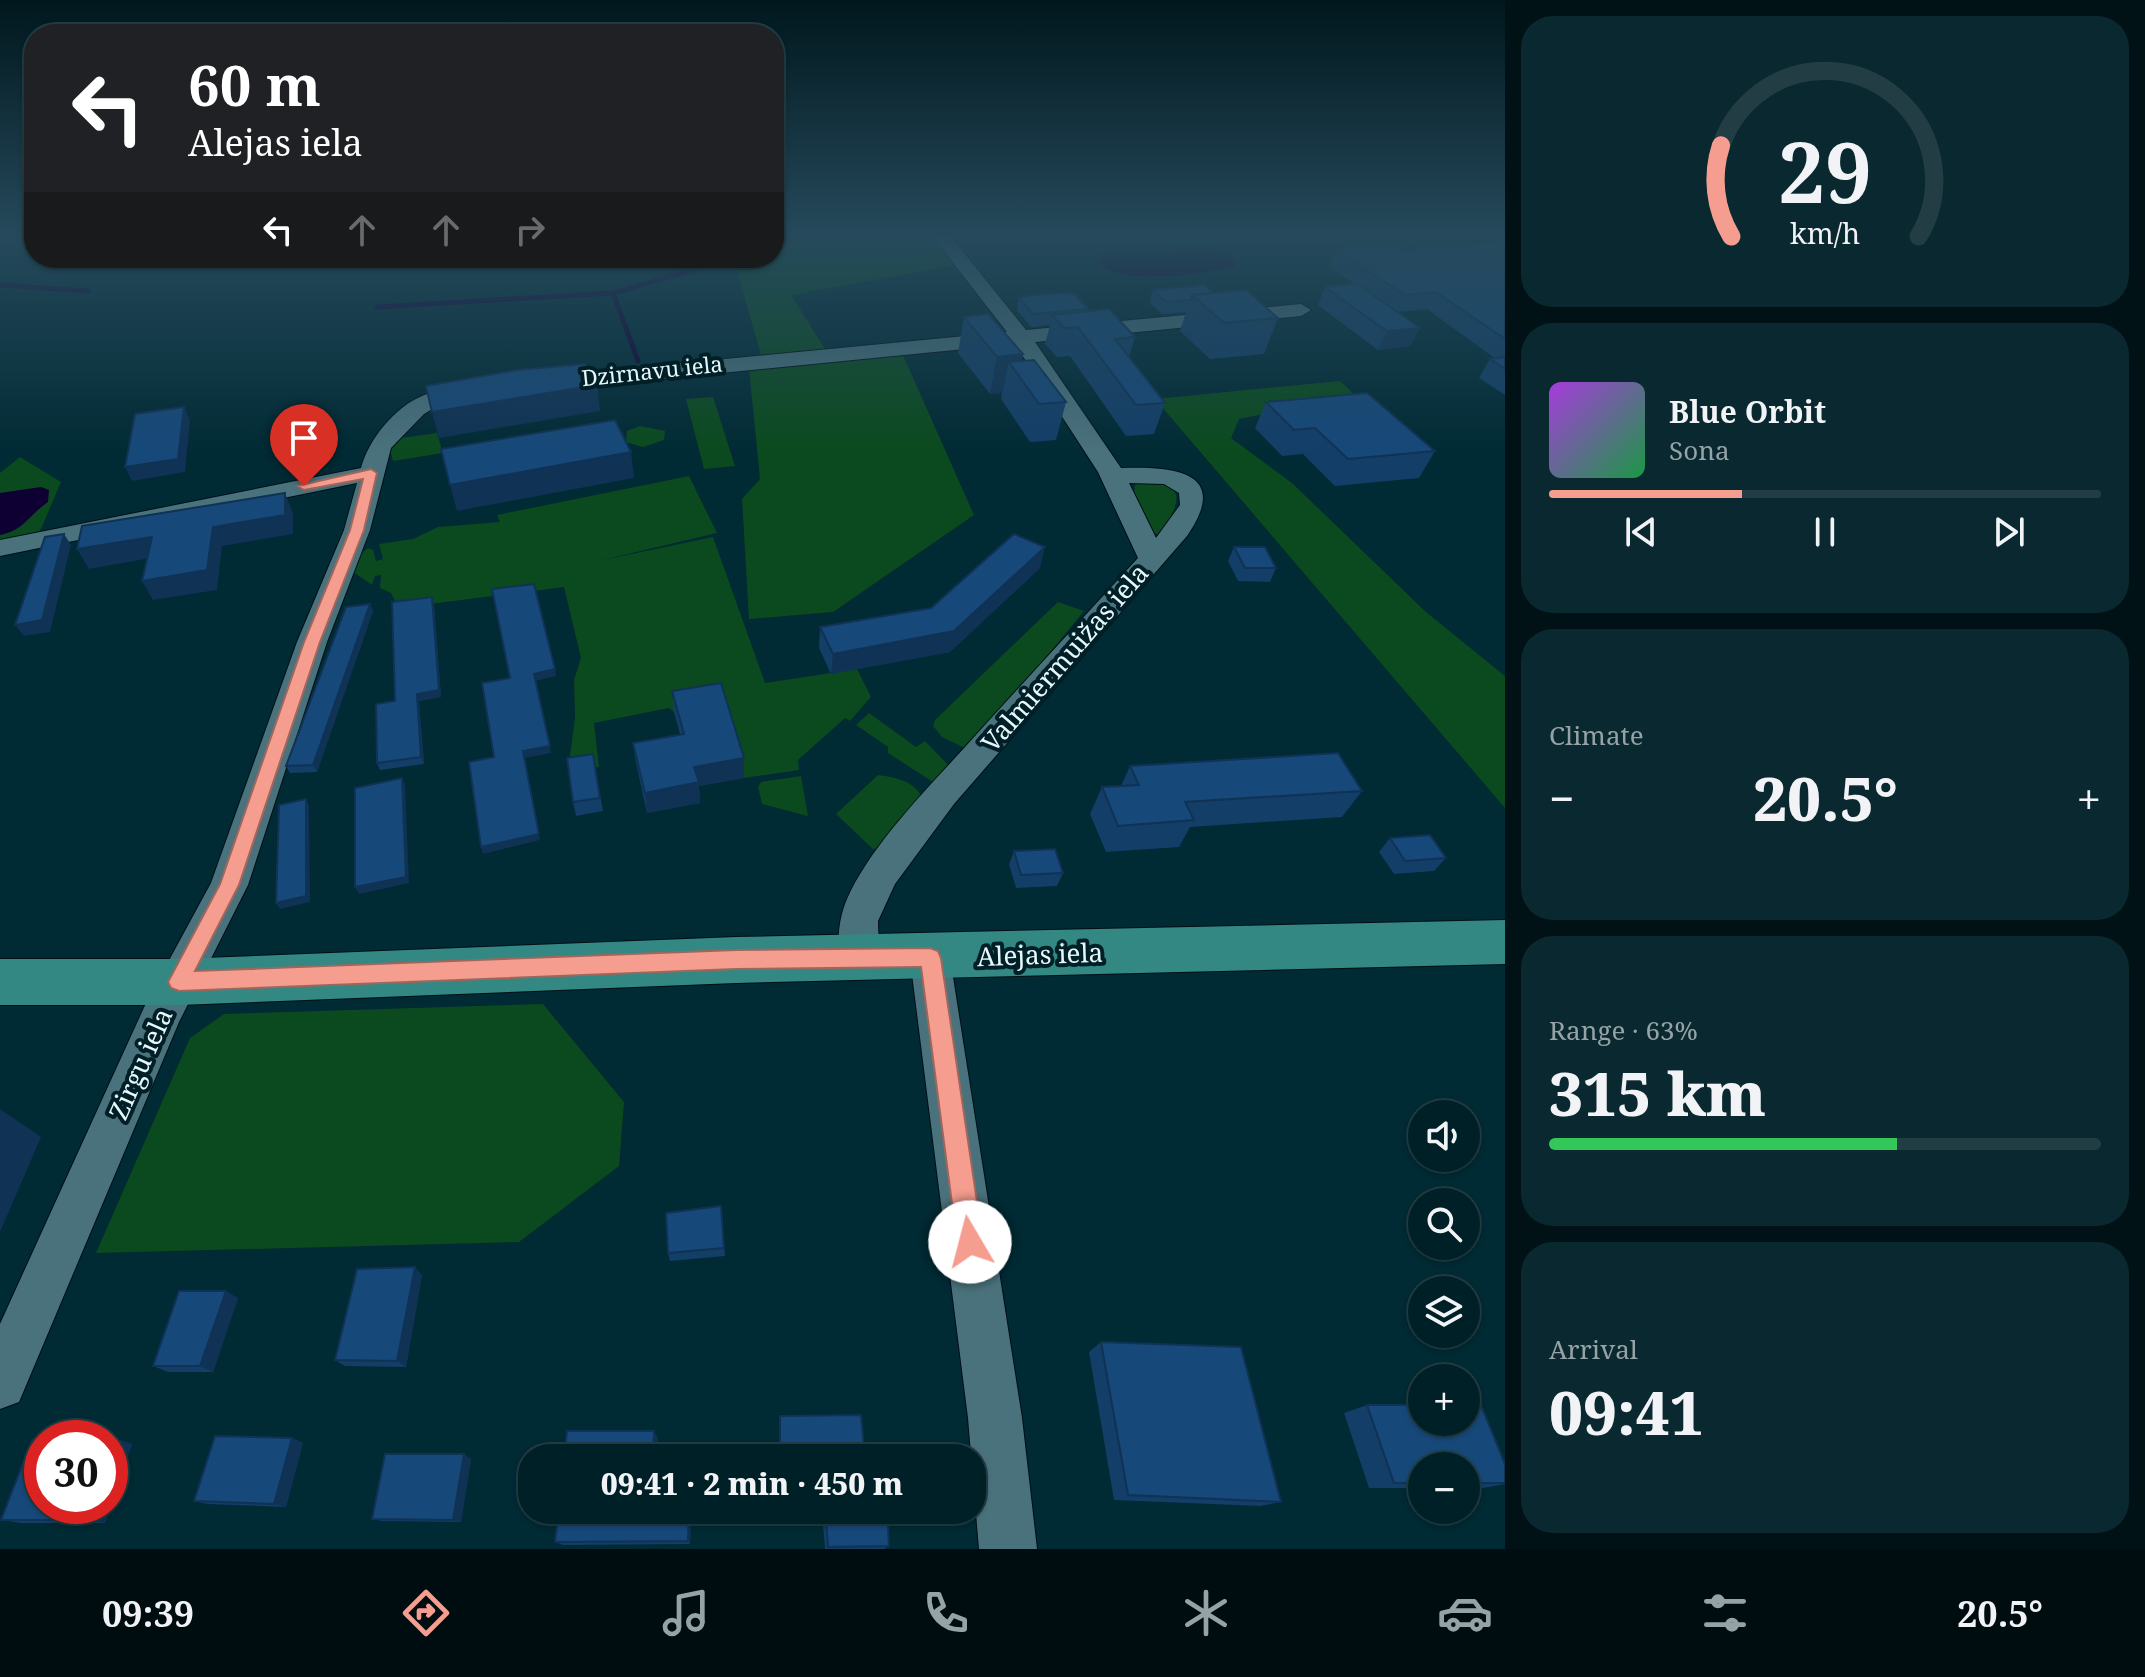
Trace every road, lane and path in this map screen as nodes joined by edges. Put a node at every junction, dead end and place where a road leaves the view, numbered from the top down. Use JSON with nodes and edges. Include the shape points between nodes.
{"nodes":[{"id":1,"x":999,"y":309,"type":"edge"},
{"id":2,"x":1301,"y":310,"type":"dead end"},
{"id":3,"x":1021,"y":338,"type":"junction"},
{"id":4,"x":531,"y":385,"type":"edge"},
{"id":5,"x":490,"y":388,"type":"edge"},
{"id":6,"x":371,"y":473,"type":"junction"},
{"id":7,"x":1115,"y":476,"type":"junction"},
{"id":8,"x":0,"y":548,"type":"edge"},
{"id":9,"x":1152,"y":558,"type":"junction"},
{"id":10,"x":1505,"y":942,"type":"edge"},
{"id":11,"x":859,"y":957,"type":"junction"},
{"id":12,"x":930,"y":958,"type":"junction"},
{"id":13,"x":0,"y":982,"type":"edge"},
{"id":14,"x":179,"y":982,"type":"junction"},
{"id":15,"x":0,"y":1383,"type":"edge"},
{"id":16,"x":1008,"y":1549,"type":"edge"}],
"edges":[{"from":1,"to":3,"type":"street","name":"Valmiermuižas iela"},
{"from":2,"to":3,"type":"street","name":"Dzirnavu iela"},
{"from":3,"to":4,"type":"street","name":"Dzirnavu iela"},
{"from":3,"to":7,"type":"street","name":"Valmiermuižas iela"},
{"from":5,"to":6,"type":"street","via":[[431,400],[416,409],[379,446]]},
{"from":6,"to":8,"type":"street"},
{"from":6,"to":14,"type":"street","name":"Zirgu iela","via":[[357,530],[312,642],[229,885]]},
{"from":7,"to":9,"type":"street","name":"Valmiermuižas iela"},
{"from":7,"to":9,"type":"street","via":[[1178,479],[1194,498],[1178,530]]},
{"from":9,"to":11,"type":"street","name":"Valmiermuižas iela","via":[[942,795],[882,873],[859,921]]},
{"from":10,"to":12,"type":"main road","name":"Alejas iela"},
{"from":11,"to":12,"type":"main road","name":"Alejas iela"},
{"from":11,"to":14,"type":"main road","name":"Alejas iela"},
{"from":12,"to":16,"type":"street","via":[[995,1418]]},
{"from":13,"to":14,"type":"main road","name":"Alejas iela"},
{"from":14,"to":15,"type":"street","name":"Zirgu iela"}]}
